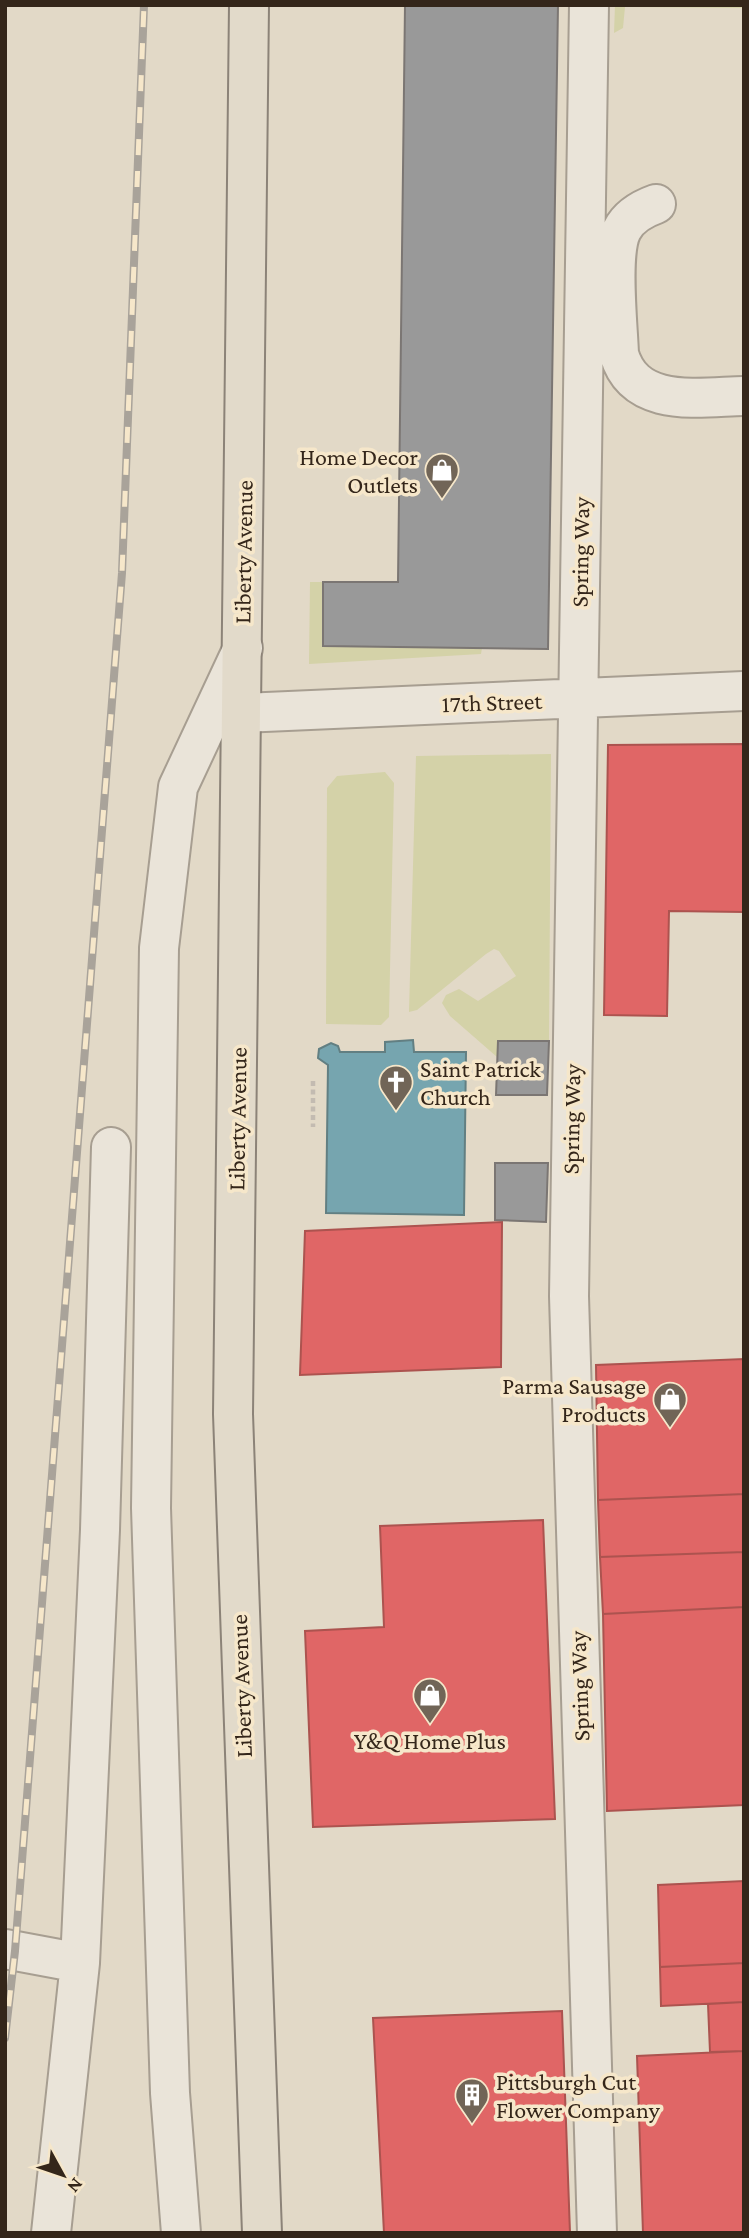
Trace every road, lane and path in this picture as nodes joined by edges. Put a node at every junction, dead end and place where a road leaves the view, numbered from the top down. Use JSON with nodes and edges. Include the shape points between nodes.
{"nodes":[{"id":1,"x":250,"y":5,"type":"edge"},
{"id":2,"x":589,"y":5,"type":"edge"},
{"id":3,"x":656,"y":204,"type":"dead end"},
{"id":4,"x":744,"y":396,"type":"edge"},
{"id":5,"x":243,"y":648,"type":"junction"},
{"id":6,"x":744,"y":691,"type":"edge"},
{"id":7,"x":577,"y":698,"type":"junction"},
{"id":8,"x":241,"y":713,"type":"junction"},
{"id":9,"x":313,"y":1081,"type":"dead end"},
{"id":10,"x":313,"y":1127,"type":"dead end"},
{"id":11,"x":110,"y":1147,"type":"dead end"},
{"id":12,"x":5,"y":1949,"type":"edge"},
{"id":13,"x":80,"y":1963,"type":"junction"},
{"id":14,"x":51,"y":2233,"type":"edge"},
{"id":15,"x":181,"y":2233,"type":"edge"},
{"id":16,"x":262,"y":2233,"type":"edge"},
{"id":17,"x":597,"y":2233,"type":"edge"}],
"edges":[{"from":1,"to":5,"type":"main road","name":"Liberty Avenue"},
{"from":2,"to":7,"type":"street","name":"Spring Way"},
{"from":3,"to":4,"type":"street","via":[[630,218],[616,251],[619,354],[624,371],[648,391],[669,396]]},
{"from":5,"to":8,"type":"main road","name":"Liberty Avenue"},
{"from":5,"to":15,"type":"street","via":[[178,787],[159,948],[151,1508],[170,2093]]},
{"from":6,"to":7,"type":"street","name":"17th Street"},
{"from":7,"to":8,"type":"street","name":"17th Street"},
{"from":7,"to":17,"type":"street","name":"Spring Way","via":[[569,1296]]},
{"from":8,"to":16,"type":"main road","name":"Liberty Avenue","via":[[233,1413]]},
{"from":9,"to":10,"type":"path"},
{"from":11,"to":13,"type":"street","via":[[99,1544]]},
{"from":12,"to":13,"type":"street"},
{"from":13,"to":14,"type":"street"}]}
